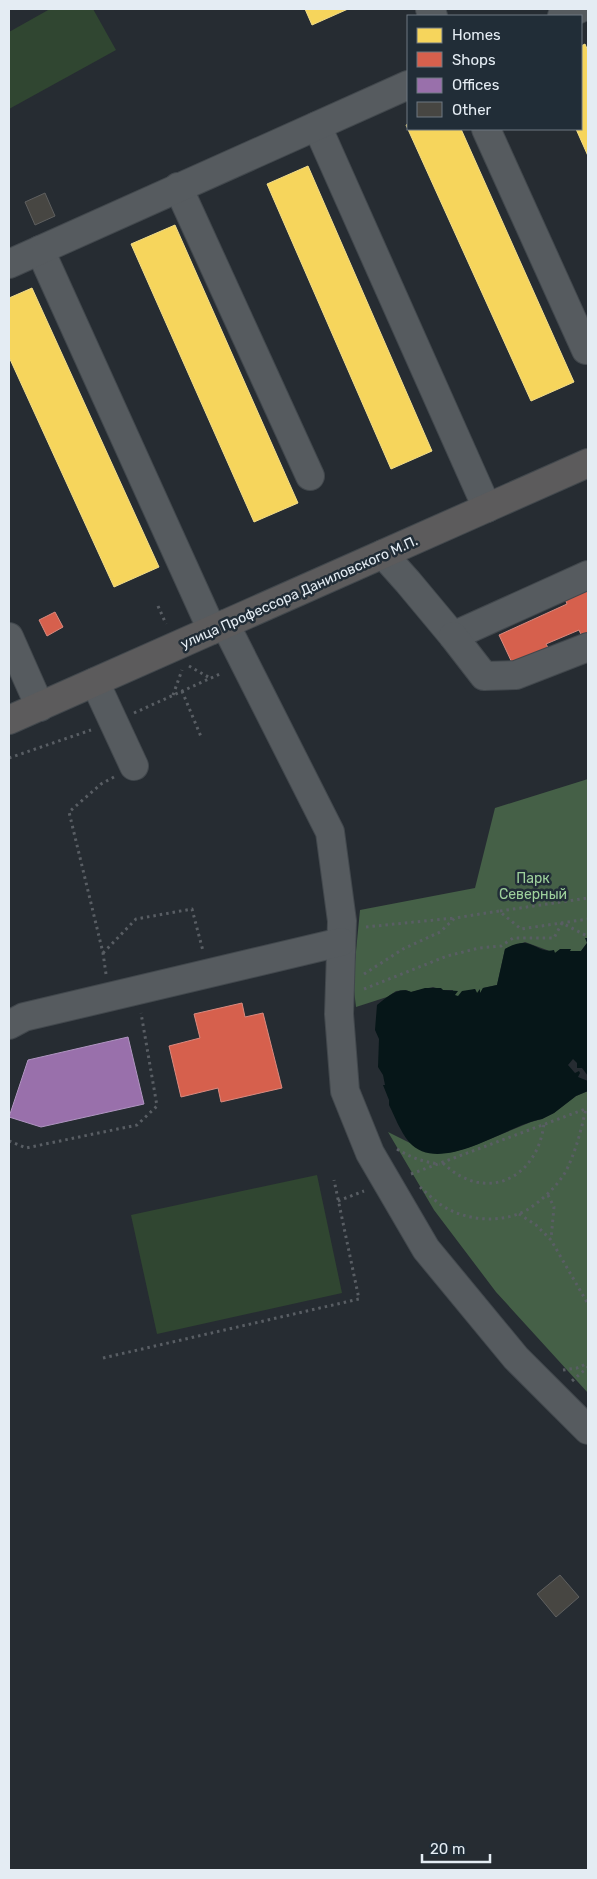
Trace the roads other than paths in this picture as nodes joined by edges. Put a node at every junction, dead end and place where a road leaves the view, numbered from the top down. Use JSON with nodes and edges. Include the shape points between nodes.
{"nodes":[{"id":1,"x":579,"y":9,"type":"edge"},
{"id":2,"x":564,"y":15,"type":"edge"},
{"id":3,"x":407,"y":85,"type":"edge"},
{"id":4,"x":317,"y":126,"type":"junction"},
{"id":5,"x":486,"y":130,"type":"edge"},
{"id":6,"x":178,"y":187,"type":"junction"},
{"id":7,"x":40,"y":250,"type":"junction"},
{"id":8,"x":9,"y":264,"type":"edge"},
{"id":9,"x":586,"y":350,"type":"dead end"},
{"id":10,"x":588,"y":463,"type":"edge"},
{"id":11,"x":310,"y":476,"type":"dead end"},
{"id":12,"x":488,"y":508,"type":"junction"},
{"id":13,"x":382,"y":554,"type":"junction"},
{"id":14,"x":588,"y":576,"type":"edge"},
{"id":15,"x":218,"y":627,"type":"junction"},
{"id":16,"x":453,"y":636,"type":"junction"},
{"id":17,"x":9,"y":637,"type":"edge"},
{"id":18,"x":588,"y":647,"type":"edge"},
{"id":19,"x":95,"y":682,"type":"junction"},
{"id":20,"x":40,"y":707,"type":"junction"},
{"id":21,"x":9,"y":720,"type":"edge"},
{"id":22,"x":134,"y":766,"type":"road end"},
{"id":23,"x":341,"y":942,"type":"junction"},
{"id":24,"x":9,"y":1025,"type":"edge"},
{"id":25,"x":588,"y":1430,"type":"edge"}],
"edges":[{"from":1,"to":2,"type":"lane"},
{"from":3,"to":4,"type":"lane"},
{"from":4,"to":6,"type":"lane"},
{"from":4,"to":12,"type":"lane"},
{"from":5,"to":9,"type":"lane"},
{"from":6,"to":7,"type":"lane"},
{"from":6,"to":11,"type":"lane"},
{"from":7,"to":8,"type":"lane"},
{"from":7,"to":15,"type":"lane"},
{"from":10,"to":12,"type":"main road","name":"улица Профессора Даниловского М.П."},
{"from":12,"to":13,"type":"main road","name":"улица Профессора Даниловского М.П."},
{"from":13,"to":15,"type":"main road","name":"улица Профессора Даниловского М.П."},
{"from":13,"to":16,"type":"lane"},
{"from":14,"to":16,"type":"lane"},
{"from":15,"to":19,"type":"main road","name":"улица Профессора Даниловского М.П."},
{"from":15,"to":23,"type":"lane","via":[[330,832],[342,921]]},
{"from":16,"to":18,"type":"lane","via":[[484,676],[516,675]]},
{"from":17,"to":20,"type":"lane"},
{"from":19,"to":20,"type":"main road","name":"улица Профессора Даниловского М.П."},
{"from":19,"to":22,"type":"lane"},
{"from":20,"to":21,"type":"main road","name":"улица Профессора Даниловского М.П."},
{"from":23,"to":24,"type":"lane","via":[[24,1017]]},
{"from":23,"to":25,"type":"lane","via":[[339,1014],[346,1091],[370,1152],[426,1249],[516,1358]]}]}
